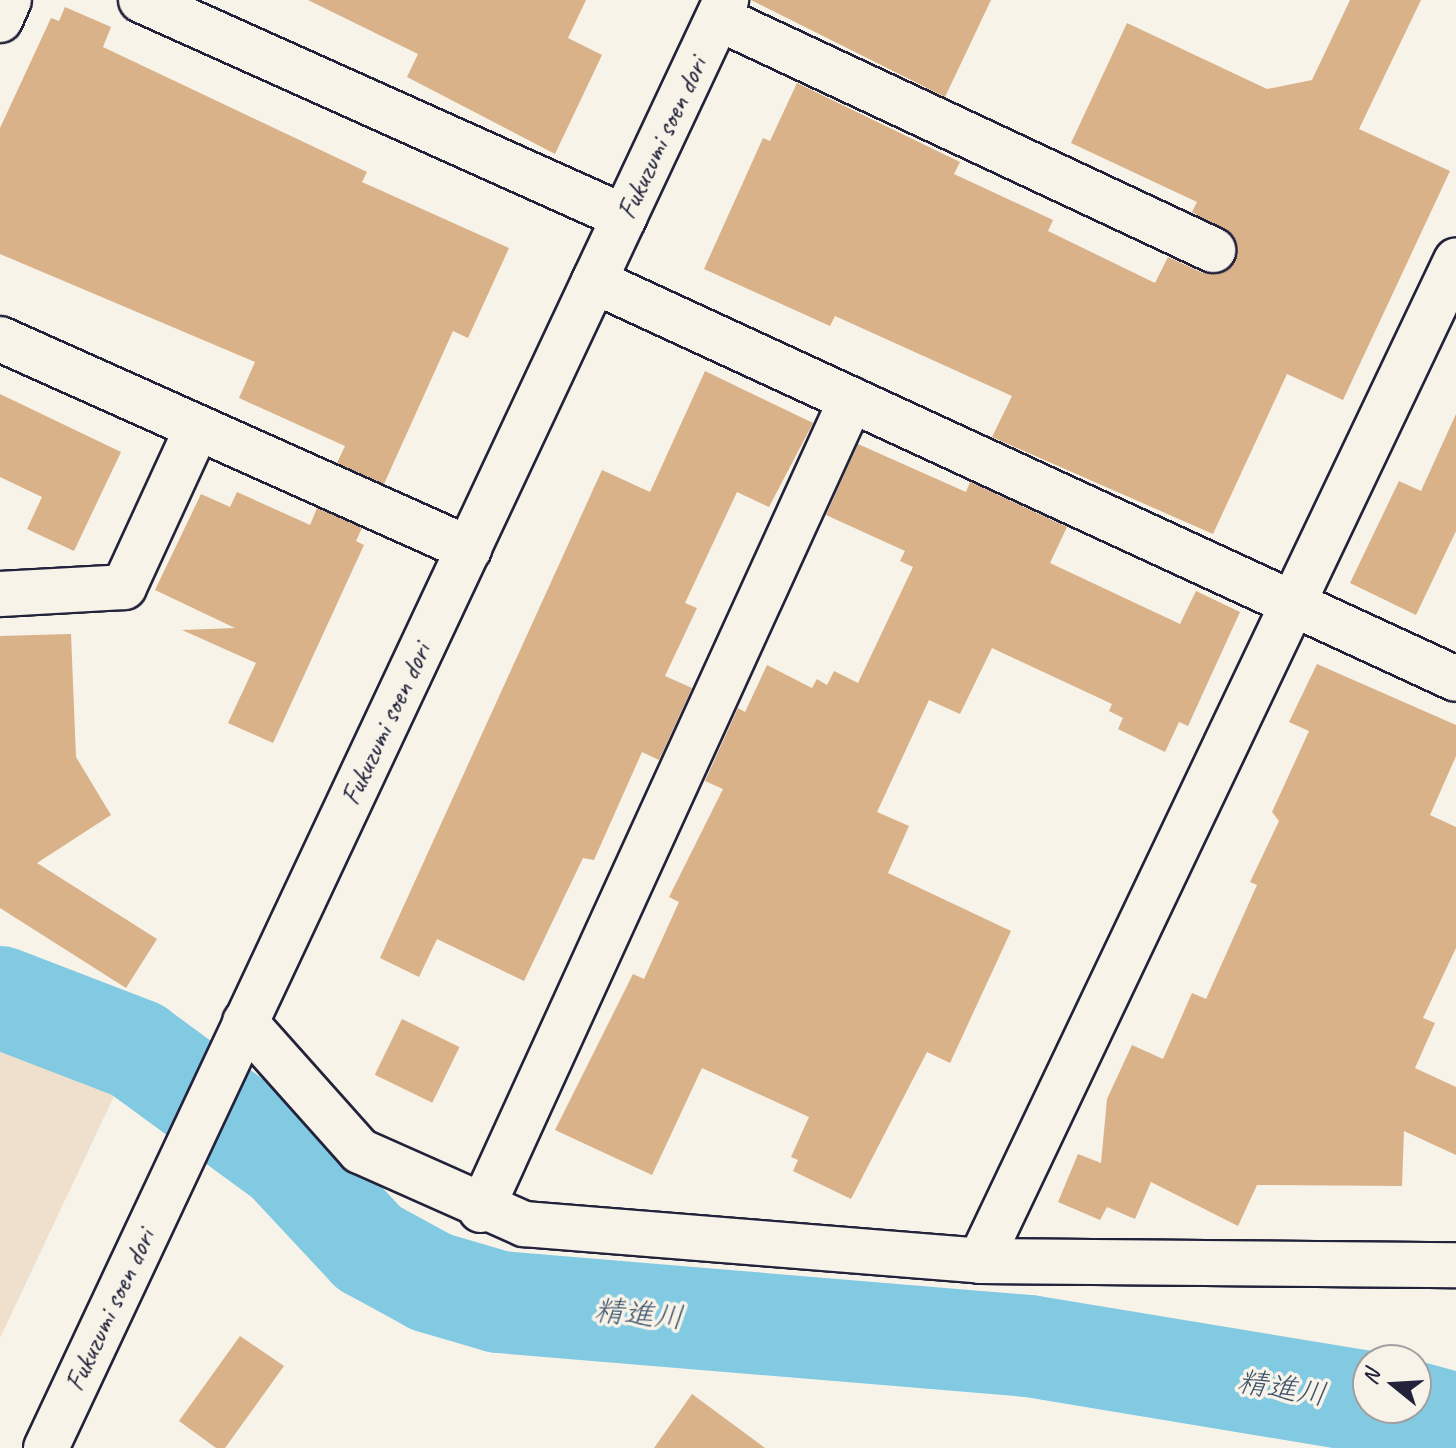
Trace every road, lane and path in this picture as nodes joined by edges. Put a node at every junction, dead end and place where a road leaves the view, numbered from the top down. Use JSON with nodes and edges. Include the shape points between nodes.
{"nodes":[{"id":1,"x":9,"y":0,"type":"edge"},
{"id":2,"x":141,"y":0,"type":"edge"},
{"id":3,"x":722,"y":9,"type":"edge"},
{"id":4,"x":0,"y":20,"type":"edge"},
{"id":5,"x":624,"y":217,"type":"junction"},
{"id":6,"x":1213,"y":250,"type":"dead end"},
{"id":7,"x":1456,"y":261,"type":"edge"},
{"id":8,"x":594,"y":281,"type":"junction"},
{"id":9,"x":0,"y":339,"type":"edge"},
{"id":10,"x":851,"y":400,"type":"junction"},
{"id":11,"x":197,"y":428,"type":"junction"},
{"id":12,"x":469,"y":549,"type":"junction"},
{"id":13,"x":0,"y":594,"type":"edge"},
{"id":14,"x":1292,"y":605,"type":"junction"},
{"id":15,"x":1456,"y":679,"type":"edge"},
{"id":16,"x":245,"y":1022,"type":"junction"},
{"id":17,"x":481,"y":1210,"type":"junction"},
{"id":18,"x":980,"y":1261,"type":"junction"},
{"id":19,"x":1456,"y":1265,"type":"edge"},
{"id":20,"x":46,"y":1448,"type":"edge"}],
"edges":[{"from":1,"to":4,"type":"street"},
{"from":2,"to":5,"type":"street"},
{"from":3,"to":5,"type":"street","name":"Fukuzumi soen dori"},
{"from":3,"to":6,"type":"street"},
{"from":5,"to":8,"type":"street","name":"Fukuzumi soen dori"},
{"from":7,"to":14,"type":"street"},
{"from":8,"to":10,"type":"street"},
{"from":8,"to":12,"type":"street","name":"Fukuzumi soen dori"},
{"from":9,"to":11,"type":"street"},
{"from":10,"to":14,"type":"street"},
{"from":10,"to":17,"type":"street"},
{"from":11,"to":12,"type":"street"},
{"from":11,"to":13,"type":"street","via":[[124,587]]},
{"from":12,"to":16,"type":"street","name":"Fukuzumi soen dori"},
{"from":14,"to":15,"type":"street"},
{"from":14,"to":18,"type":"street"},
{"from":16,"to":17,"type":"street","via":[[360,1151]]},
{"from":16,"to":20,"type":"street","name":"Fukuzumi soen dori"},
{"from":17,"to":18,"type":"street","via":[[524,1224]]},
{"from":18,"to":19,"type":"street"}]}
